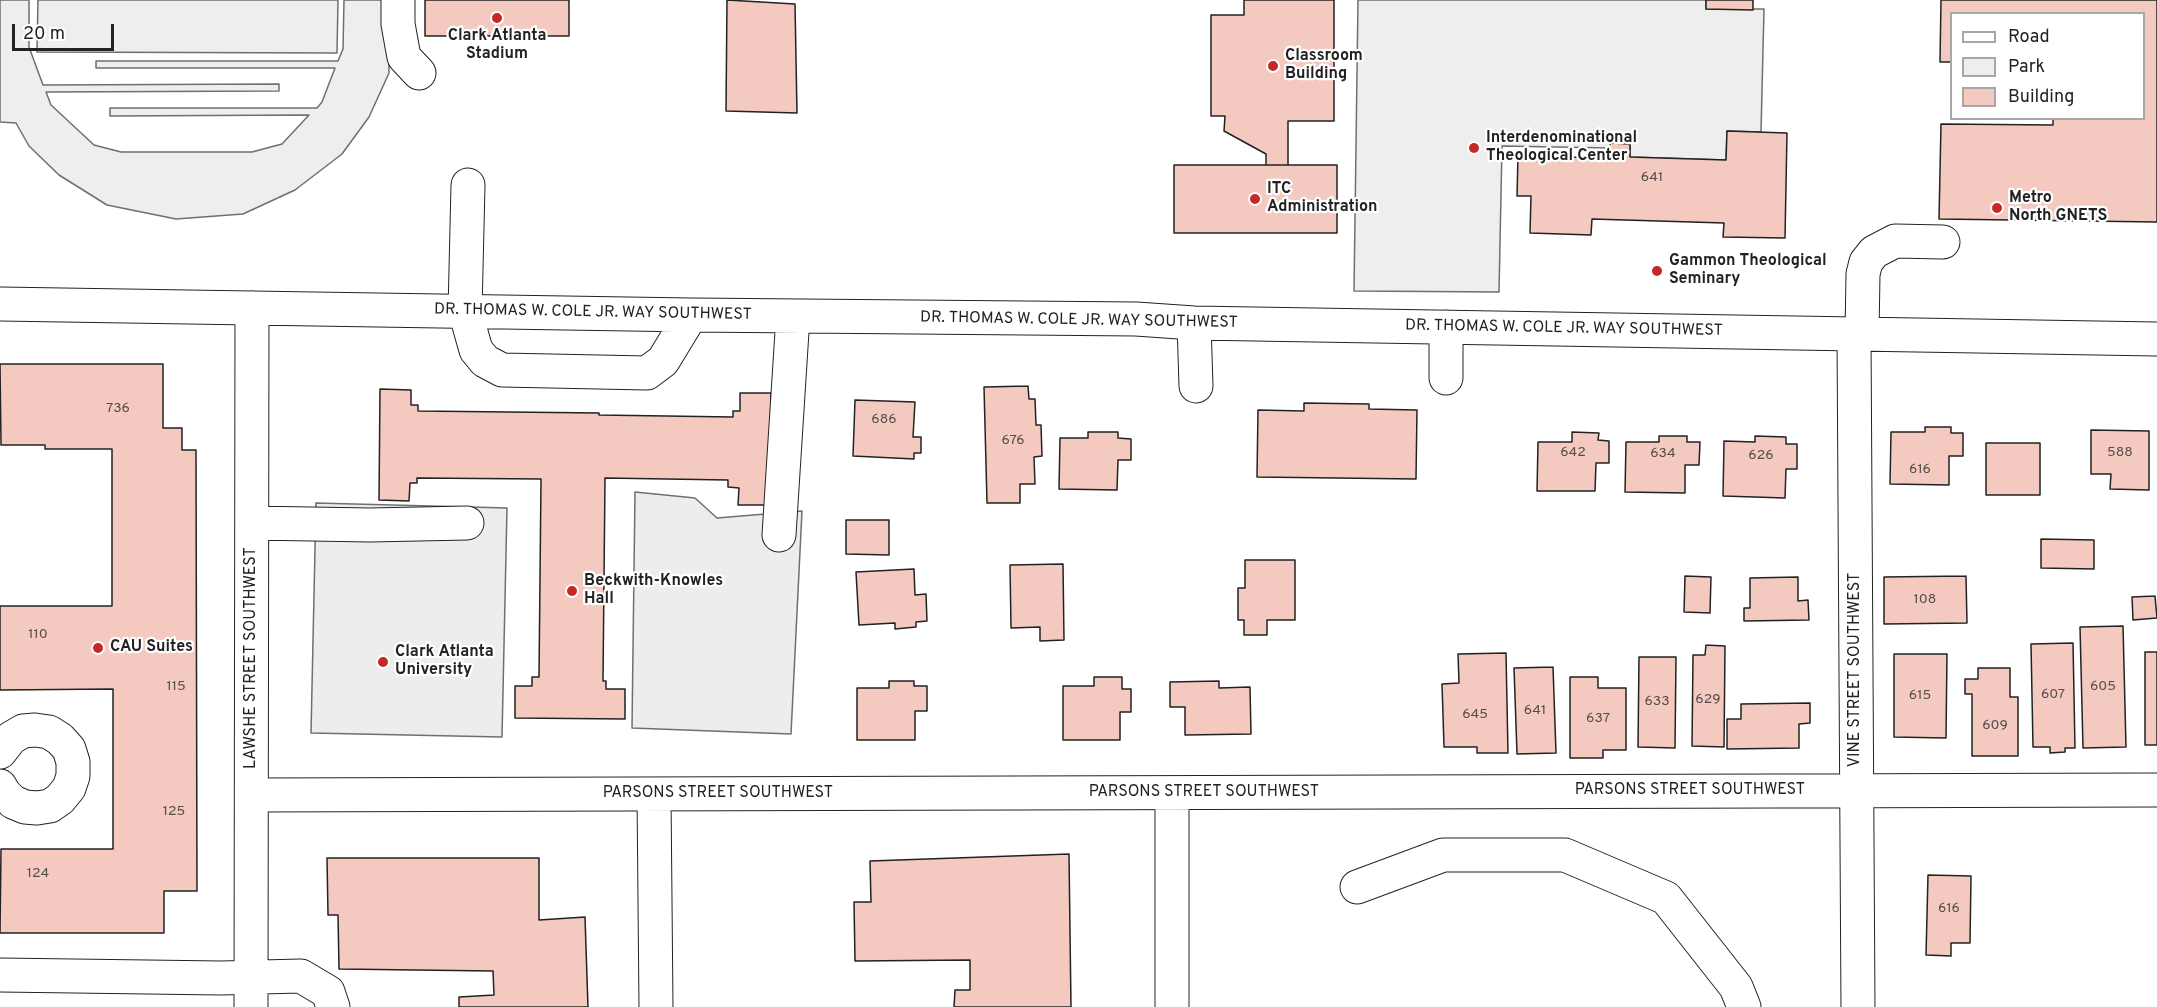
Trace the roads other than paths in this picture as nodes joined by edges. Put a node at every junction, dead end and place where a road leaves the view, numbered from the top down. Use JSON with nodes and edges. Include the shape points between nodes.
{"nodes":[{"id":1,"x":398,"y":0,"type":"edge"},
{"id":2,"x":419,"y":73,"type":"dead end"},
{"id":3,"x":468,"y":185,"type":"dead end"},
{"id":4,"x":1943,"y":242,"type":"dead end"},
{"id":5,"x":0,"y":304,"type":"edge"},
{"id":6,"x":252,"y":308,"type":"junction"},
{"id":7,"x":465,"y":311,"type":"junction"},
{"id":8,"x":691,"y":315,"type":"junction"},
{"id":9,"x":793,"y":316,"type":"junction"},
{"id":10,"x":1194,"y":323,"type":"junction"},
{"id":11,"x":1446,"y":327,"type":"junction"},
{"id":12,"x":1858,"y":334,"type":"junction"},
{"id":13,"x":2157,"y":339,"type":"edge"},
{"id":14,"x":1446,"y":378,"type":"dead end"},
{"id":15,"x":1196,"y":386,"type":"dead end"},
{"id":16,"x":252,"y":523,"type":"junction"},
{"id":17,"x":467,"y":523,"type":"dead end"},
{"id":18,"x":779,"y":535,"type":"dead end"},
{"id":19,"x":0,"y":752,"type":"edge"},
{"id":20,"x":0,"y":786,"type":"edge"},
{"id":21,"x":2157,"y":790,"type":"edge"},
{"id":22,"x":1857,"y":791,"type":"junction"},
{"id":23,"x":1172,"y":793,"type":"junction"},
{"id":24,"x":654,"y":794,"type":"junction"},
{"id":25,"x":252,"y":795,"type":"junction"},
{"id":26,"x":1357,"y":887,"type":"dead end"},
{"id":27,"x":0,"y":975,"type":"edge"},
{"id":28,"x":251,"y":992,"type":"edge"},
{"id":29,"x":333,"y":1007,"type":"edge"},
{"id":30,"x":656,"y":1007,"type":"edge"},
{"id":31,"x":1172,"y":1007,"type":"edge"},
{"id":32,"x":1744,"y":1007,"type":"edge"},
{"id":33,"x":1858,"y":1007,"type":"edge"}],
"edges":[{"from":1,"to":2,"type":"street","via":[[404,57]]},
{"from":3,"to":7,"type":"street"},
{"from":4,"to":12,"type":"street","name":"VINE STREET SOUTHWEST","via":[[1895,241],[1874,252],[1863,274]]},
{"from":5,"to":6,"type":"street","name":"DR. THOMAS W. COLE JR. WAY SOUTHWEST"},
{"from":6,"to":7,"type":"street","name":"DR. THOMAS W. COLE JR. WAY SOUTHWEST"},
{"from":6,"to":16,"type":"street","name":"LAWSHE STREET SOUTHWEST"},
{"from":7,"to":8,"type":"street","name":"DR. THOMAS W. COLE JR. WAY SOUTHWEST"},
{"from":7,"to":8,"type":"street","via":[[476,350],[485,362],[502,370],[636,373],[647,373],[663,361]]},
{"from":8,"to":9,"type":"street","name":"DR. THOMAS W. COLE JR. WAY SOUTHWEST"},
{"from":9,"to":10,"type":"street","name":"DR. THOMAS W. COLE JR. WAY SOUTHWEST"},
{"from":9,"to":18,"type":"street"},
{"from":10,"to":11,"type":"street","name":"DR. THOMAS W. COLE JR. WAY SOUTHWEST"},
{"from":10,"to":15,"type":"street"},
{"from":11,"to":12,"type":"street","name":"DR. THOMAS W. COLE JR. WAY SOUTHWEST"},
{"from":11,"to":14,"type":"street"},
{"from":12,"to":13,"type":"street","name":"DR. THOMAS W. COLE JR. WAY SOUTHWEST"},
{"from":12,"to":22,"type":"street","name":"VINE STREET SOUTHWEST"},
{"from":16,"to":17,"type":"street"},
{"from":16,"to":25,"type":"street","name":"LAWSHE STREET SOUTHWEST"},
{"from":19,"to":20,"type":"street","via":[[23,731],[49,732],[69,749],[74,776],[60,799],[37,808],[13,802]]},
{"from":21,"to":22,"type":"street","name":"PARSONS STREET SOUTHWEST"},
{"from":22,"to":23,"type":"street","name":"PARSONS STREET SOUTHWEST"},
{"from":22,"to":33,"type":"street","name":"VINE STREET SOUTHWEST"},
{"from":23,"to":24,"type":"street","name":"PARSONS STREET SOUTHWEST"},
{"from":23,"to":31,"type":"street"},
{"from":24,"to":25,"type":"street","name":"PARSONS STREET SOUTHWEST"},
{"from":24,"to":30,"type":"street"},
{"from":25,"to":28,"type":"street","name":"LAWSHE STREET SOUTHWEST"},
{"from":26,"to":32,"type":"street","via":[[1443,855],[1565,855],[1666,898],[1736,987]]},
{"from":27,"to":28,"type":"street"},
{"from":28,"to":29,"type":"street","via":[[301,976],[328,992]]}]}
